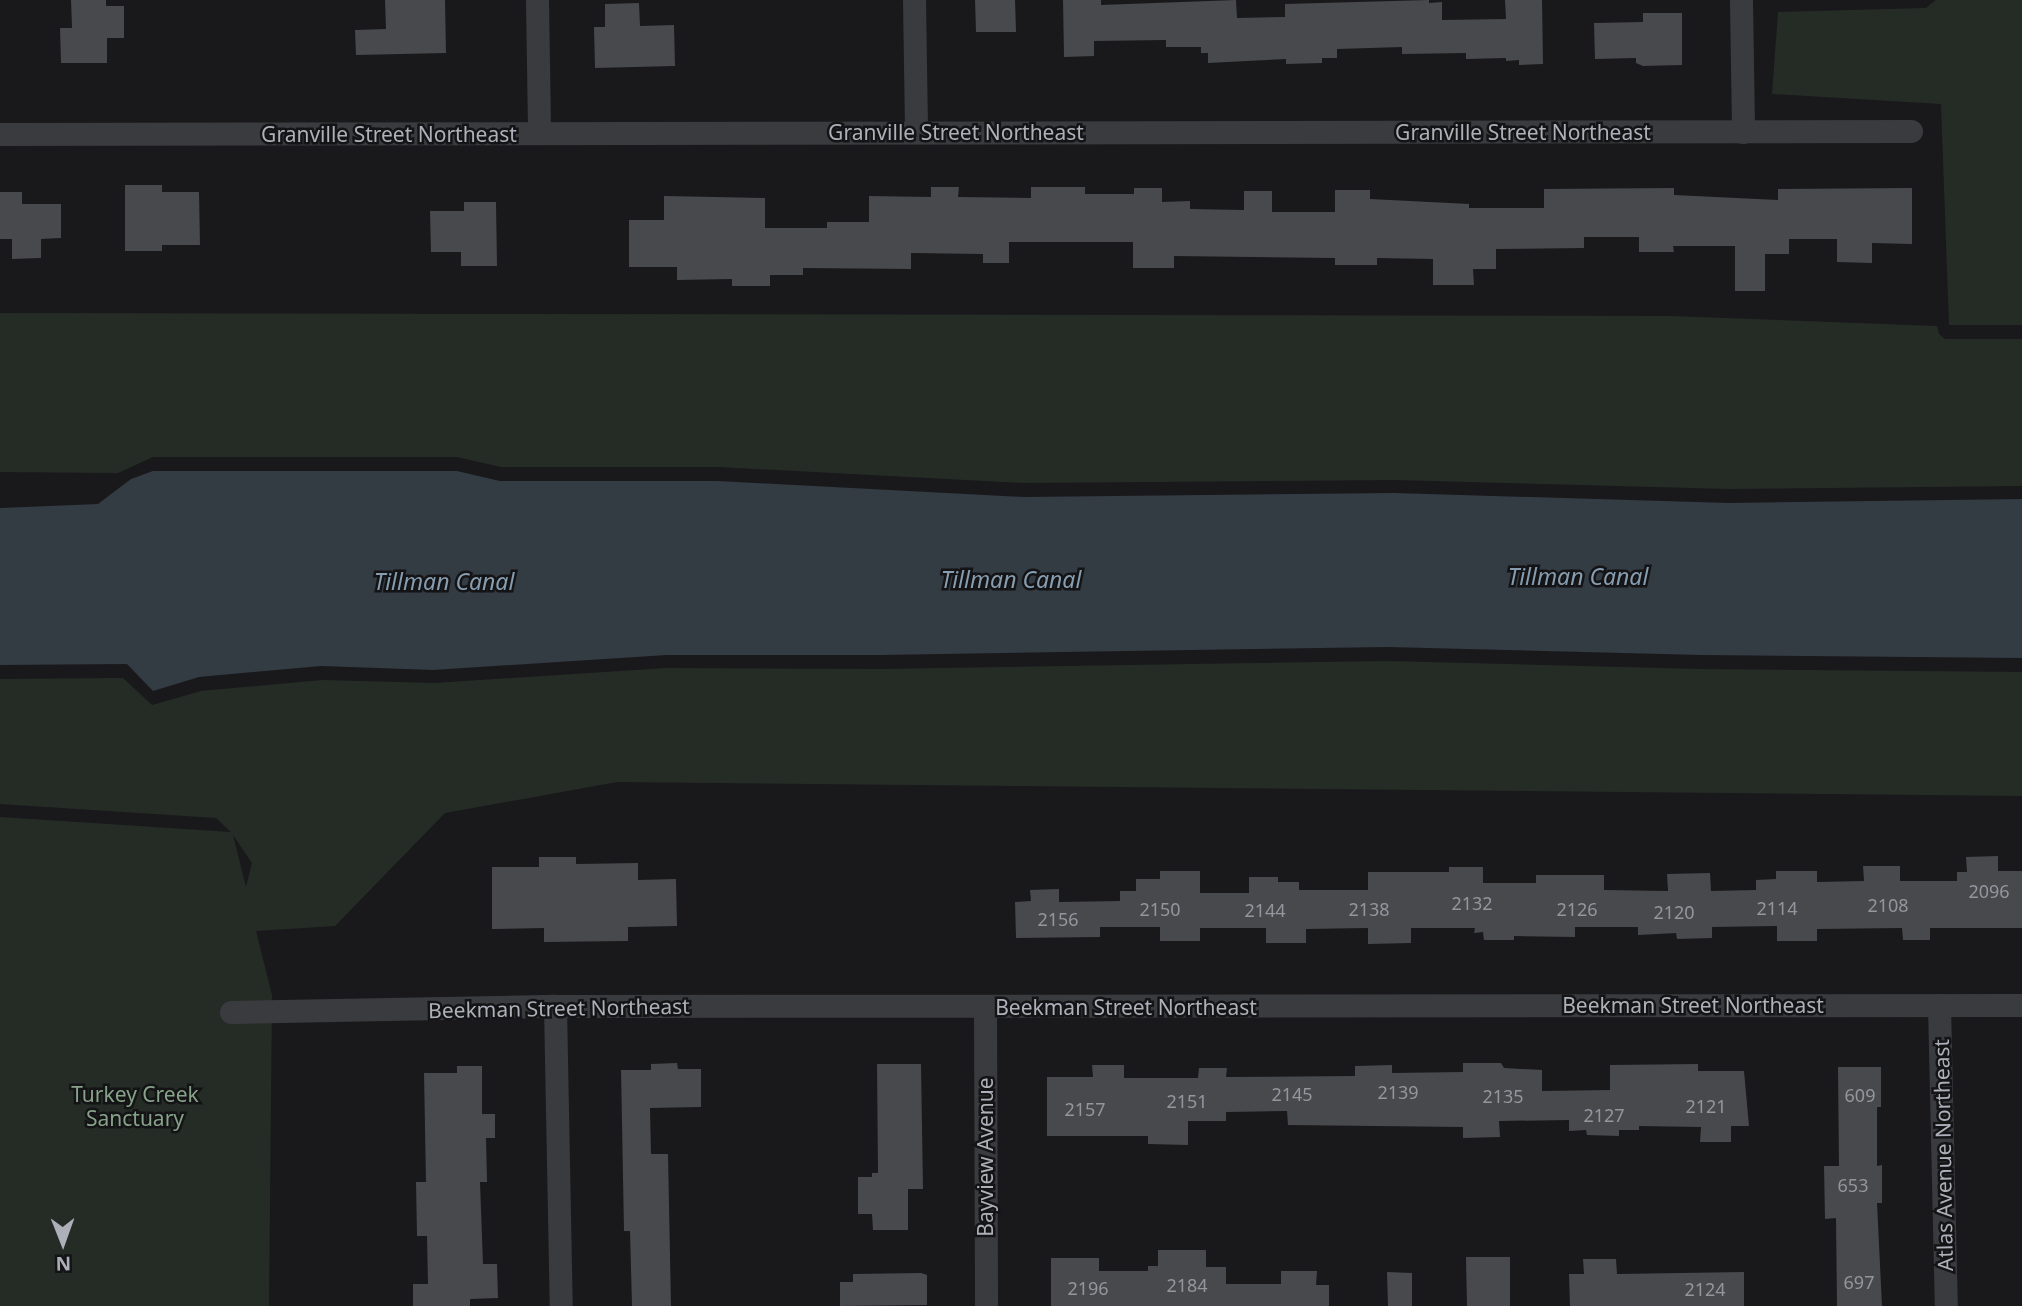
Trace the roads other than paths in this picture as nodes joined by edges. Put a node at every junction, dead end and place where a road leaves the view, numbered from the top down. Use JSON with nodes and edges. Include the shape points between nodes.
{"nodes":[{"id":1,"x":537,"y":0,"type":"edge"},
{"id":2,"x":914,"y":0,"type":"edge"},
{"id":3,"x":1741,"y":0,"type":"edge"},
{"id":4,"x":916,"y":131,"type":"junction"},
{"id":5,"x":1911,"y":131,"type":"dead end"},
{"id":6,"x":1742,"y":132,"type":"junction"},
{"id":7,"x":539,"y":133,"type":"junction"},
{"id":8,"x":0,"y":134,"type":"edge"},
{"id":9,"x":1939,"y":1005,"type":"junction"},
{"id":10,"x":2022,"y":1005,"type":"edge"},
{"id":11,"x":555,"y":1006,"type":"junction"},
{"id":12,"x":985,"y":1007,"type":"junction"},
{"id":13,"x":231,"y":1012,"type":"dead end"},
{"id":14,"x":561,"y":1306,"type":"edge"},
{"id":15,"x":986,"y":1306,"type":"edge"},
{"id":16,"x":1946,"y":1306,"type":"edge"}],
"edges":[{"from":1,"to":7,"type":"street"},
{"from":2,"to":4,"type":"street"},
{"from":3,"to":6,"type":"street"},
{"from":4,"to":6,"type":"street","name":"Granville Street Northeast"},
{"from":4,"to":7,"type":"street","name":"Granville Street Northeast"},
{"from":5,"to":6,"type":"street","name":"Granville Street Northeast"},
{"from":7,"to":8,"type":"street","name":"Granville Street Northeast"},
{"from":9,"to":10,"type":"street","name":"Beekman Street Northeast"},
{"from":9,"to":12,"type":"street","name":"Beekman Street Northeast"},
{"from":9,"to":16,"type":"street","name":"Atlas Avenue Northeast"},
{"from":11,"to":12,"type":"street","name":"Beekman Street Northeast"},
{"from":11,"to":13,"type":"street","name":"Beekman Street Northeast"},
{"from":11,"to":14,"type":"street"},
{"from":12,"to":15,"type":"street","name":"Bayview Avenue"}]}
